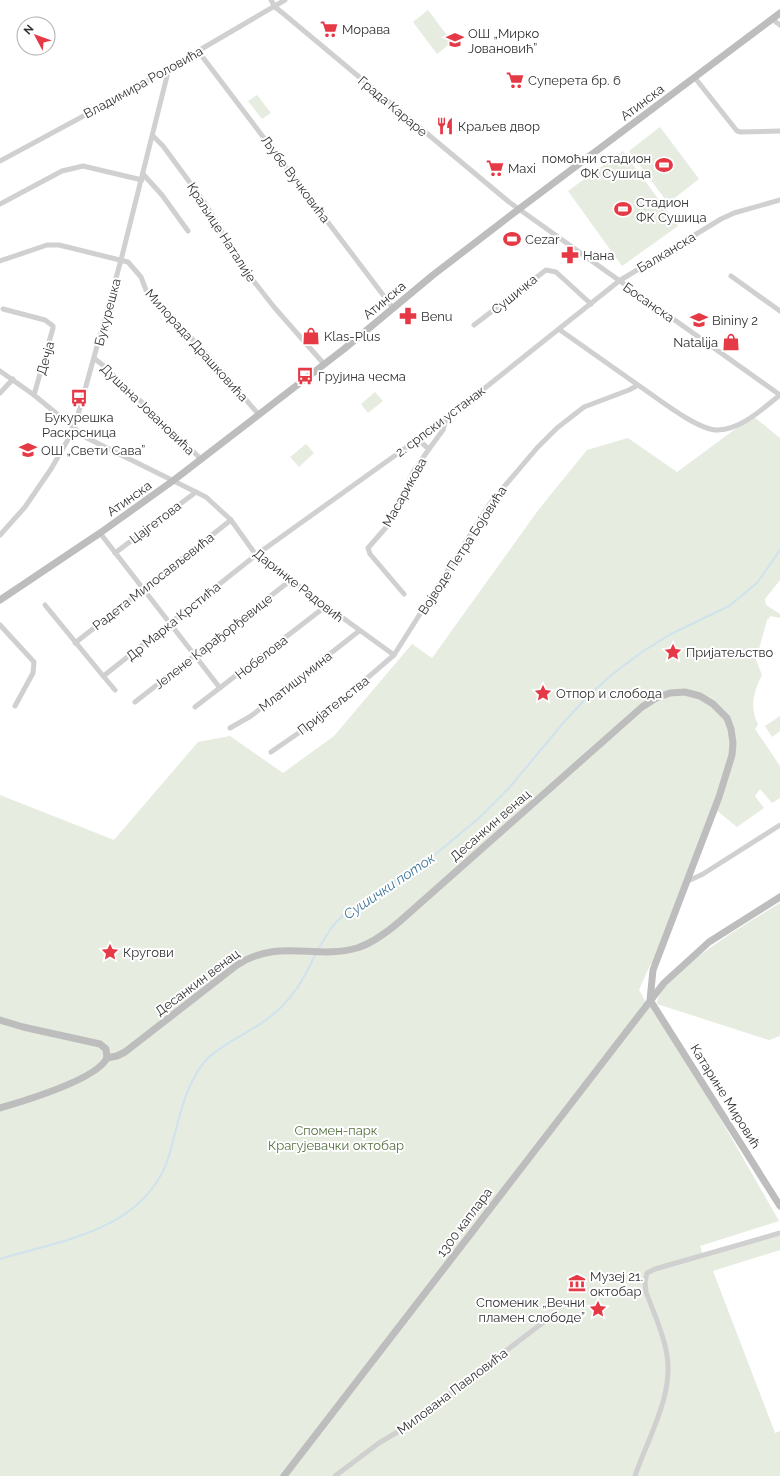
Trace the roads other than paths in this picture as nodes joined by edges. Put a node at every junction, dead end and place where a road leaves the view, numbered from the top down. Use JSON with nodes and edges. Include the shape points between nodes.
{"nodes":[{"id":1,"x":271,"y":0,"type":"edge"},
{"id":2,"x":285,"y":0,"type":"edge"},
{"id":3,"x":275,"y":7,"type":"junction"},
{"id":4,"x":780,"y":13,"type":"edge"},
{"id":5,"x":772,"y":19,"type":"junction"},
{"id":6,"x":780,"y":25,"type":"edge"},
{"id":7,"x":198,"y":51,"type":"junction"},
{"id":8,"x":169,"y":68,"type":"junction"},
{"id":9,"x":694,"y":78,"type":"junction"},
{"id":10,"x":780,"y":132,"type":"edge"},
{"id":11,"x":153,"y":136,"type":"junction"},
{"id":12,"x":0,"y":158,"type":"edge"},
{"id":13,"x":0,"y":161,"type":"edge"},
{"id":14,"x":143,"y":174,"type":"junction"},
{"id":15,"x":142,"y":180,"type":"junction"},
{"id":16,"x":780,"y":200,"type":"edge"},
{"id":17,"x":0,"y":204,"type":"edge"},
{"id":18,"x":519,"y":209,"type":"junction"},
{"id":19,"x":188,"y":231,"type":"dead end"},
{"id":20,"x":121,"y":260,"type":"junction"},
{"id":21,"x":0,"y":261,"type":"edge"},
{"id":22,"x":730,"y":276,"type":"dead end"},
{"id":23,"x":619,"y":281,"type":"junction"},
{"id":24,"x":591,"y":304,"type":"junction"},
{"id":25,"x":393,"y":308,"type":"junction"},
{"id":26,"x":3,"y":309,"type":"dead end"},
{"id":27,"x":780,"y":311,"type":"edge"},
{"id":28,"x":474,"y":325,"type":"dead end"},
{"id":29,"x":560,"y":330,"type":"junction"},
{"id":30,"x":95,"y":359,"type":"junction"},
{"id":31,"x":324,"y":364,"type":"junction"},
{"id":32,"x":0,"y":371,"type":"edge"},
{"id":33,"x":13,"y":379,"type":"junction"},
{"id":34,"x":638,"y":385,"type":"junction"},
{"id":35,"x":0,"y":393,"type":"edge"},
{"id":36,"x":34,"y":395,"type":"junction"},
{"id":37,"x":780,"y":395,"type":"edge"},
{"id":38,"x":259,"y":415,"type":"junction"},
{"id":39,"x":446,"y":419,"type":"junction"},
{"id":40,"x":74,"y":429,"type":"junction"},
{"id":41,"x":417,"y":439,"type":"junction"},
{"id":42,"x":429,"y":449,"type":"junction"},
{"id":43,"x":201,"y":459,"type":"junction"},
{"id":44,"x":174,"y":480,"type":"junction"},
{"id":45,"x":196,"y":492,"type":"junction"},
{"id":46,"x":231,"y":520,"type":"junction"},
{"id":47,"x":100,"y":533,"type":"junction"},
{"id":48,"x":0,"y":536,"type":"edge"},
{"id":49,"x":114,"y":553,"type":"junction"},
{"id":50,"x":256,"y":555,"type":"junction"},
{"id":51,"x":291,"y":580,"type":"junction"},
{"id":52,"x":142,"y":589,"type":"junction"},
{"id":53,"x":404,"y":594,"type":"dead end"},
{"id":54,"x":0,"y":600,"type":"edge"},
{"id":55,"x":45,"y":605,"type":"dead end"},
{"id":56,"x":326,"y":606,"type":"junction"},
{"id":57,"x":169,"y":623,"type":"junction"},
{"id":58,"x":0,"y":625,"type":"edge"},
{"id":59,"x":359,"y":631,"type":"junction"},
{"id":60,"x":75,"y":643,"type":"junction"},
{"id":61,"x":394,"y":655,"type":"junction"},
{"id":62,"x":194,"y":656,"type":"junction"},
{"id":63,"x":104,"y":677,"type":"junction"},
{"id":64,"x":220,"y":688,"type":"junction"},
{"id":65,"x":115,"y":690,"type":"dead end"},
{"id":66,"x":135,"y":702,"type":"dead end"},
{"id":67,"x":15,"y":706,"type":"dead end"},
{"id":68,"x":196,"y":707,"type":"dead end"},
{"id":69,"x":230,"y":728,"type":"dead end"},
{"id":70,"x":271,"y":752,"type":"dead end"},
{"id":71,"x":780,"y":825,"type":"edge"},
{"id":72,"x":688,"y":881,"type":"junction"},
{"id":73,"x":780,"y":897,"type":"edge"},
{"id":74,"x":652,"y":977,"type":"junction"},
{"id":75,"x":664,"y":983,"type":"junction"},
{"id":76,"x":650,"y":1000,"type":"junction"},
{"id":77,"x":0,"y":1020,"type":"edge"},
{"id":78,"x":107,"y":1058,"type":"junction"},
{"id":79,"x":0,"y":1108,"type":"edge"},
{"id":80,"x":780,"y":1206,"type":"edge"},
{"id":81,"x":780,"y":1233,"type":"edge"},
{"id":82,"x":549,"y":1318,"type":"dead end"},
{"id":83,"x":284,"y":1476,"type":"edge"},
{"id":84,"x":335,"y":1476,"type":"edge"},
{"id":85,"x":635,"y":1476,"type":"edge"}],
"edges":[{"from":1,"to":3,"type":"street","name":"Града Караре"},
{"from":2,"to":3,"type":"street","name":"Владимира Роловића"},
{"from":3,"to":7,"type":"street","name":"Владимира Роловића"},
{"from":3,"to":18,"type":"street","name":"Града Караре","via":[[471,172]]},
{"from":4,"to":5,"type":"street","name":"Атинска"},
{"from":5,"to":6,"type":"street"},
{"from":5,"to":9,"type":"street","name":"Атинска"},
{"from":7,"to":8,"type":"street","name":"Владимира Роловића"},
{"from":7,"to":25,"type":"street","name":"Љубе Вучковића"},
{"from":8,"to":11,"type":"street","name":"Букурешка"},
{"from":8,"to":13,"type":"street","name":"Владимира Роловића"},
{"from":9,"to":10,"type":"street","via":[[734,128],[741,132]]},
{"from":9,"to":18,"type":"street","name":"Атинска"},
{"from":11,"to":14,"type":"street","name":"Букурешка"},
{"from":11,"to":31,"type":"street","name":"Краљице Наталије","via":[[205,203],[241,265]]},
{"from":12,"to":13,"type":"street"},
{"from":14,"to":15,"type":"street","name":"Букурешка"},
{"from":14,"to":19,"type":"street"},
{"from":15,"to":17,"type":"street","via":[[83,166],[62,171]]},
{"from":15,"to":20,"type":"street","name":"Букурешка"},
{"from":16,"to":23,"type":"street","name":"Балканска","via":[[721,218]]},
{"from":18,"to":23,"type":"street","name":"Босанска"},
{"from":18,"to":25,"type":"street","name":"Атинска"},
{"from":20,"to":21,"type":"street","via":[[59,245],[47,245]]},
{"from":20,"to":30,"type":"street","name":"Букурешка"},
{"from":20,"to":38,"type":"street","name":"Милорада Драшковића","via":[[128,262],[142,277],[146,290]]},
{"from":22,"to":27,"type":"street"},
{"from":23,"to":24,"type":"street","name":"2. српски устанак"},
{"from":23,"to":37,"type":"street","name":"Босанска"},
{"from":24,"to":28,"type":"street","name":"Сушичка","via":[[556,272],[546,270]]},
{"from":24,"to":29,"type":"street","name":"2. српски устанак"},
{"from":25,"to":31,"type":"street","name":"Атинска"},
{"from":26,"to":36,"type":"street","name":"Дечја","via":[[45,320],[53,326]]},
{"from":29,"to":34,"type":"street"},
{"from":29,"to":39,"type":"street","name":"2. српски устанак"},
{"from":30,"to":40,"type":"street","name":"Букурешка"},
{"from":30,"to":43,"type":"street","name":"Душана Јовановића"},
{"from":31,"to":38,"type":"street","name":"Атинска"},
{"from":32,"to":33,"type":"street","name":"Даринке Радовић"},
{"from":33,"to":35,"type":"street"},
{"from":33,"to":36,"type":"street","name":"Даринке Радовић"},
{"from":34,"to":37,"type":"street","via":[[693,422],[716,430],[743,422]]},
{"from":34,"to":61,"type":"street","name":"Војводе Петра Бојовића","via":[[593,402],[580,410],[557,428],[517,468],[491,502]]},
{"from":36,"to":40,"type":"street","name":"Даринке Радовић"},
{"from":38,"to":43,"type":"street","name":"Атинска"},
{"from":39,"to":41,"type":"street","name":"2. српски устанак"},
{"from":39,"to":42,"type":"street","via":[[443,430]]},
{"from":40,"to":44,"type":"street","name":"Даринке Радовић","via":[[96,443]]},
{"from":40,"to":48,"type":"street","name":"Букурешка","via":[[51,469]]},
{"from":41,"to":42,"type":"street","name":"Масарикова"},
{"from":41,"to":50,"type":"street","name":"2. српски устанак"},
{"from":42,"to":53,"type":"street","name":"Масарикова","via":[[413,472],[389,524],[368,546],[370,554]]},
{"from":43,"to":44,"type":"street","name":"Атинска"},
{"from":44,"to":45,"type":"street","name":"Даринке Радовић"},
{"from":44,"to":47,"type":"street","name":"Атинска"},
{"from":45,"to":46,"type":"street","name":"Даринке Радовић","via":[[206,497]]},
{"from":45,"to":49,"type":"street","name":"Цајгетова"},
{"from":46,"to":50,"type":"street","name":"Даринке Радовић"},
{"from":46,"to":52,"type":"street","name":"Радета Милосављевића"},
{"from":47,"to":49,"type":"street"},
{"from":47,"to":54,"type":"street","name":"Атинска"},
{"from":49,"to":52,"type":"street"},
{"from":50,"to":51,"type":"street","name":"Даринке Радовић"},
{"from":50,"to":57,"type":"street","name":"Др Марка Крстића"},
{"from":51,"to":56,"type":"street","name":"Даринке Радовић"},
{"from":51,"to":62,"type":"street","name":"Јелене Карађорђевице"},
{"from":52,"to":57,"type":"street"},
{"from":52,"to":60,"type":"street","name":"Радета Милосављевића"},
{"from":55,"to":60,"type":"street"},
{"from":56,"to":59,"type":"street","name":"Даринке Радовић"},
{"from":56,"to":64,"type":"street","name":"Нобелова"},
{"from":57,"to":62,"type":"street"},
{"from":57,"to":63,"type":"street","name":"Др Марка Крстића"},
{"from":58,"to":67,"type":"street","via":[[34,662],[32,672]]},
{"from":59,"to":61,"type":"street","name":"Даринке Радовић"},
{"from":59,"to":69,"type":"street","name":"Млатишумина","via":[[251,716]]},
{"from":60,"to":63,"type":"street"},
{"from":61,"to":70,"type":"street","name":"Пријатељства","via":[[323,716]]},
{"from":62,"to":64,"type":"street"},
{"from":62,"to":66,"type":"street","name":"Јелене Карађорђевице"},
{"from":63,"to":65,"type":"street"},
{"from":64,"to":68,"type":"street","name":"Нобелова"},
{"from":71,"to":72,"type":"street"},
{"from":72,"to":74,"type":"street","name":"Десанкин венац"},
{"from":72,"to":78,"type":"street","name":"Десанкин венац","via":[[727,771],[733,738],[726,718],[713,704],[696,694],[673,692],[656,698],[642,707],[385,933],[356,948],[266,952],[244,960],[125,1052]]},
{"from":73,"to":75,"type":"street","name":"1300 каплара","via":[[709,942]]},
{"from":74,"to":75,"type":"street","via":[[656,983]]},
{"from":74,"to":76,"type":"street","name":"Десанкин венац"},
{"from":75,"to":76,"type":"street","name":"1300 каплара"},
{"from":76,"to":80,"type":"street","name":"Катарине Мировић"},
{"from":76,"to":83,"type":"street","name":"1300 каплара"},
{"from":77,"to":78,"type":"street","via":[[96,1042],[106,1049]]},
{"from":78,"to":79,"type":"street","name":"Десанкин венац","via":[[103,1065],[61,1087]]},
{"from":81,"to":85,"type":"street","via":[[647,1273],[646,1292],[666,1349],[667,1384]]},
{"from":82,"to":84,"type":"street","name":"Милована Павловића","via":[[406,1427],[379,1443]]}]}
